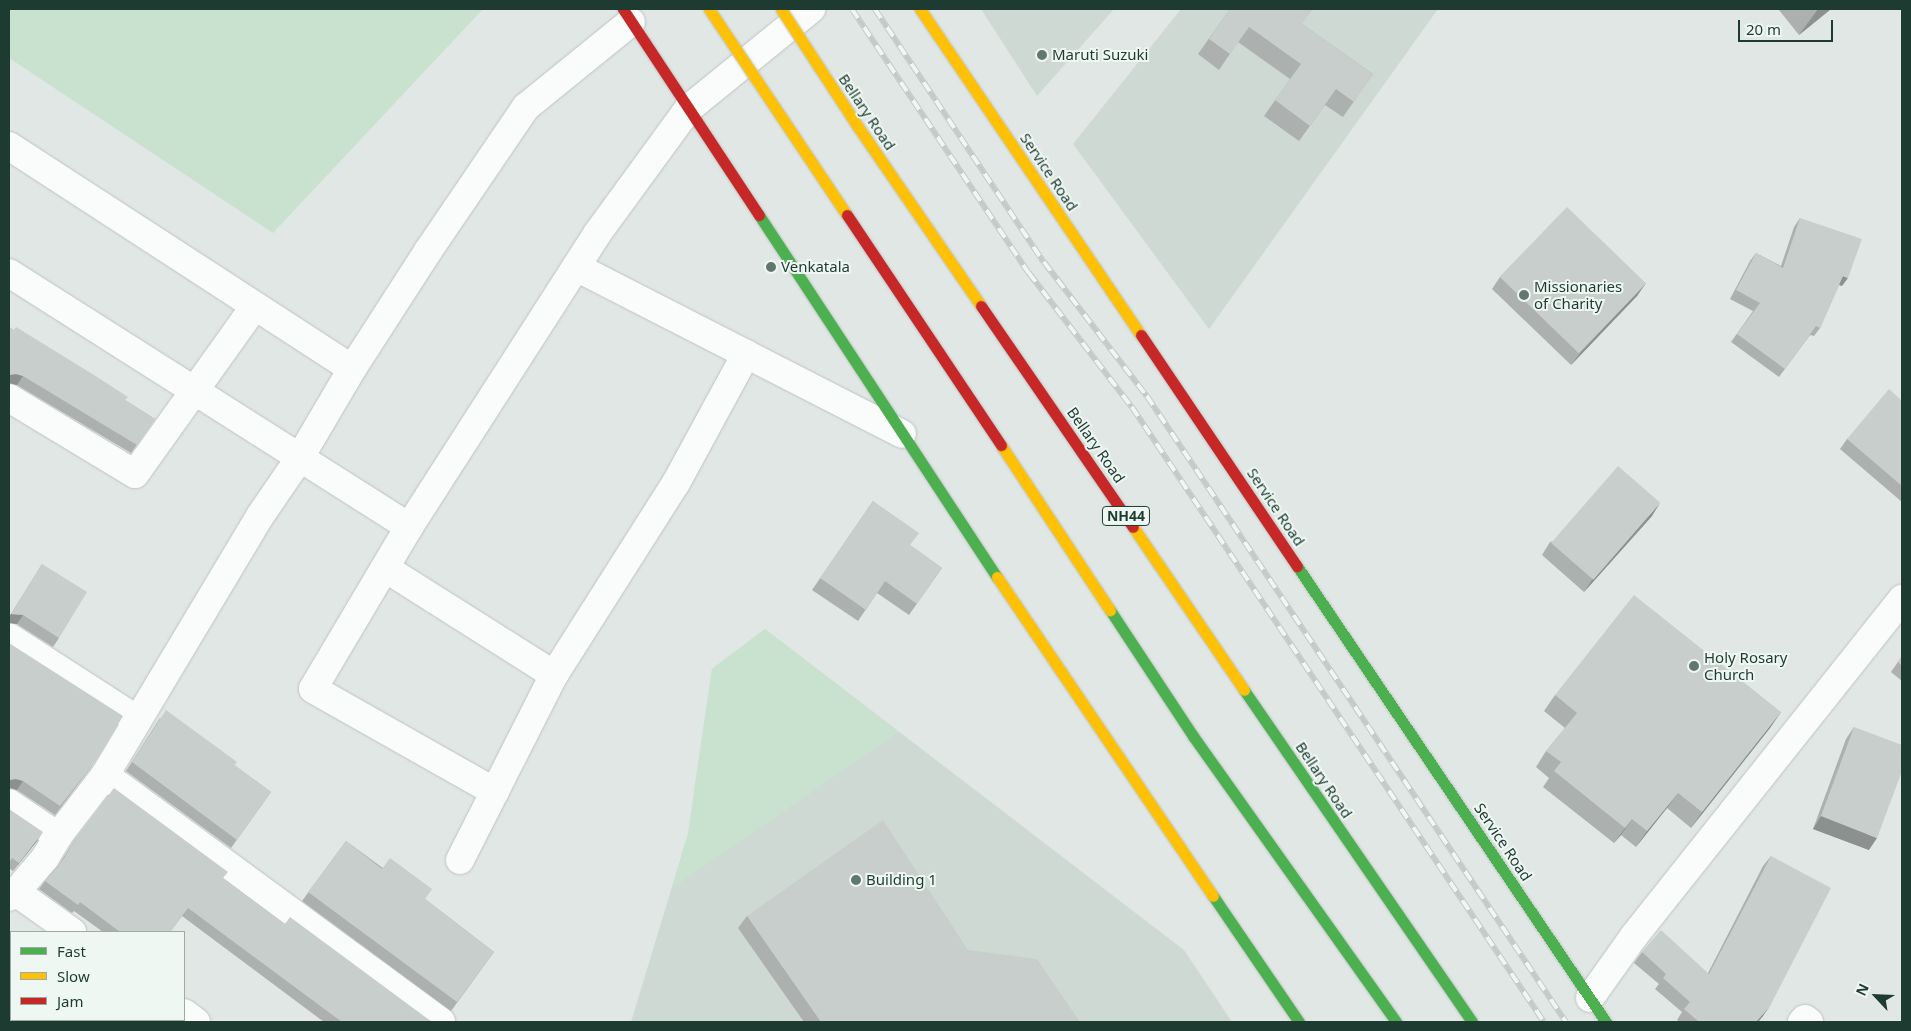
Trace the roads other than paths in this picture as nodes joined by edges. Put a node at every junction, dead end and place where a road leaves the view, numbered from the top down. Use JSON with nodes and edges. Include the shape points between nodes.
{"nodes":[{"id":1,"x":708,"y":9,"type":"edge"},
{"id":2,"x":781,"y":9,"type":"edge"},
{"id":3,"x":811,"y":9,"type":"edge"},
{"id":4,"x":920,"y":9,"type":"edge"},
{"id":5,"x":627,"y":16,"type":"edge"},
{"id":6,"x":688,"y":109,"type":"junction"},
{"id":7,"x":9,"y":146,"type":"edge"},
{"id":8,"x":576,"y":267,"type":"junction"},
{"id":9,"x":9,"y":273,"type":"edge"},
{"id":10,"x":254,"y":307,"type":"junction"},
{"id":11,"x":746,"y":354,"type":"junction"},
{"id":12,"x":352,"y":369,"type":"junction"},
{"id":13,"x":195,"y":392,"type":"junction"},
{"id":14,"x":9,"y":398,"type":"edge"},
{"id":15,"x":902,"y":434,"type":"junction"},
{"id":16,"x":299,"y":459,"type":"junction"},
{"id":17,"x":409,"y":527,"type":"junction"},
{"id":18,"x":385,"y":568,"type":"junction"},
{"id":19,"x":1902,"y":599,"type":"edge"},
{"id":20,"x":9,"y":637,"type":"edge"},
{"id":21,"x":554,"y":675,"type":"junction"},
{"id":22,"x":138,"y":720,"type":"junction"},
{"id":23,"x":105,"y":775,"type":"junction"},
{"id":24,"x":496,"y":792,"type":"junction"},
{"id":25,"x":9,"y":803,"type":"edge"},
{"id":26,"x":58,"y":836,"type":"junction"},
{"id":27,"x":460,"y":860,"type":"dead end"},
{"id":28,"x":13,"y":894,"type":"edge"},
{"id":29,"x":70,"y":931,"type":"edge"},
{"id":30,"x":1590,"y":998,"type":"junction"},
{"id":31,"x":441,"y":1022,"type":"edge"},
{"id":32,"x":1299,"y":1022,"type":"edge"},
{"id":33,"x":1396,"y":1022,"type":"edge"},
{"id":34,"x":1472,"y":1022,"type":"edge"},
{"id":35,"x":1606,"y":1022,"type":"edge"},
{"id":36,"x":1802,"y":1022,"type":"edge"},
{"id":37,"x":1809,"y":1022,"type":"edge"}],
"edges":[{"from":1,"to":33,"type":"main road","bridge":true,"via":[[1193,736]]},
{"from":2,"to":34,"type":"main road","name":"Bellary Road","number":"NH44","bridge":true,"via":[[858,127]]},
{"from":3,"to":6,"type":"street"},
{"from":4,"to":30,"type":"main road","name":"Service Road"},
{"from":5,"to":6,"type":"main road"},
{"from":5,"to":12,"type":"street","via":[[526,107]]},
{"from":6,"to":8,"type":"street"},
{"from":6,"to":15,"type":"main road"},
{"from":7,"to":10,"type":"street"},
{"from":8,"to":11,"type":"street"},
{"from":8,"to":17,"type":"street"},
{"from":9,"to":13,"type":"street"},
{"from":10,"to":12,"type":"street"},
{"from":10,"to":13,"type":"street"},
{"from":11,"to":15,"type":"street"},
{"from":11,"to":21,"type":"street","via":[[676,483]]},
{"from":12,"to":16,"type":"street"},
{"from":13,"to":14,"type":"street","via":[[135,474]]},
{"from":13,"to":16,"type":"street"},
{"from":15,"to":32,"type":"main road"},
{"from":16,"to":17,"type":"street"},
{"from":16,"to":22,"type":"street","via":[[260,516]]},
{"from":17,"to":18,"type":"street"},
{"from":18,"to":21,"type":"street"},
{"from":18,"to":24,"type":"street","via":[[313,688]]},
{"from":19,"to":30,"type":"street","via":[[1634,936]]},
{"from":20,"to":22,"type":"street"},
{"from":21,"to":24,"type":"street"},
{"from":22,"to":23,"type":"street"},
{"from":23,"to":26,"type":"street"},
{"from":23,"to":31,"type":"street"},
{"from":24,"to":27,"type":"street"},
{"from":25,"to":26,"type":"street"},
{"from":26,"to":28,"type":"street","via":[[45,858]]},
{"from":28,"to":29,"type":"street"},
{"from":30,"to":35,"type":"main road","name":"Service Road"},
{"from":36,"to":37,"type":"street","via":[[1805,1019]]}]}
